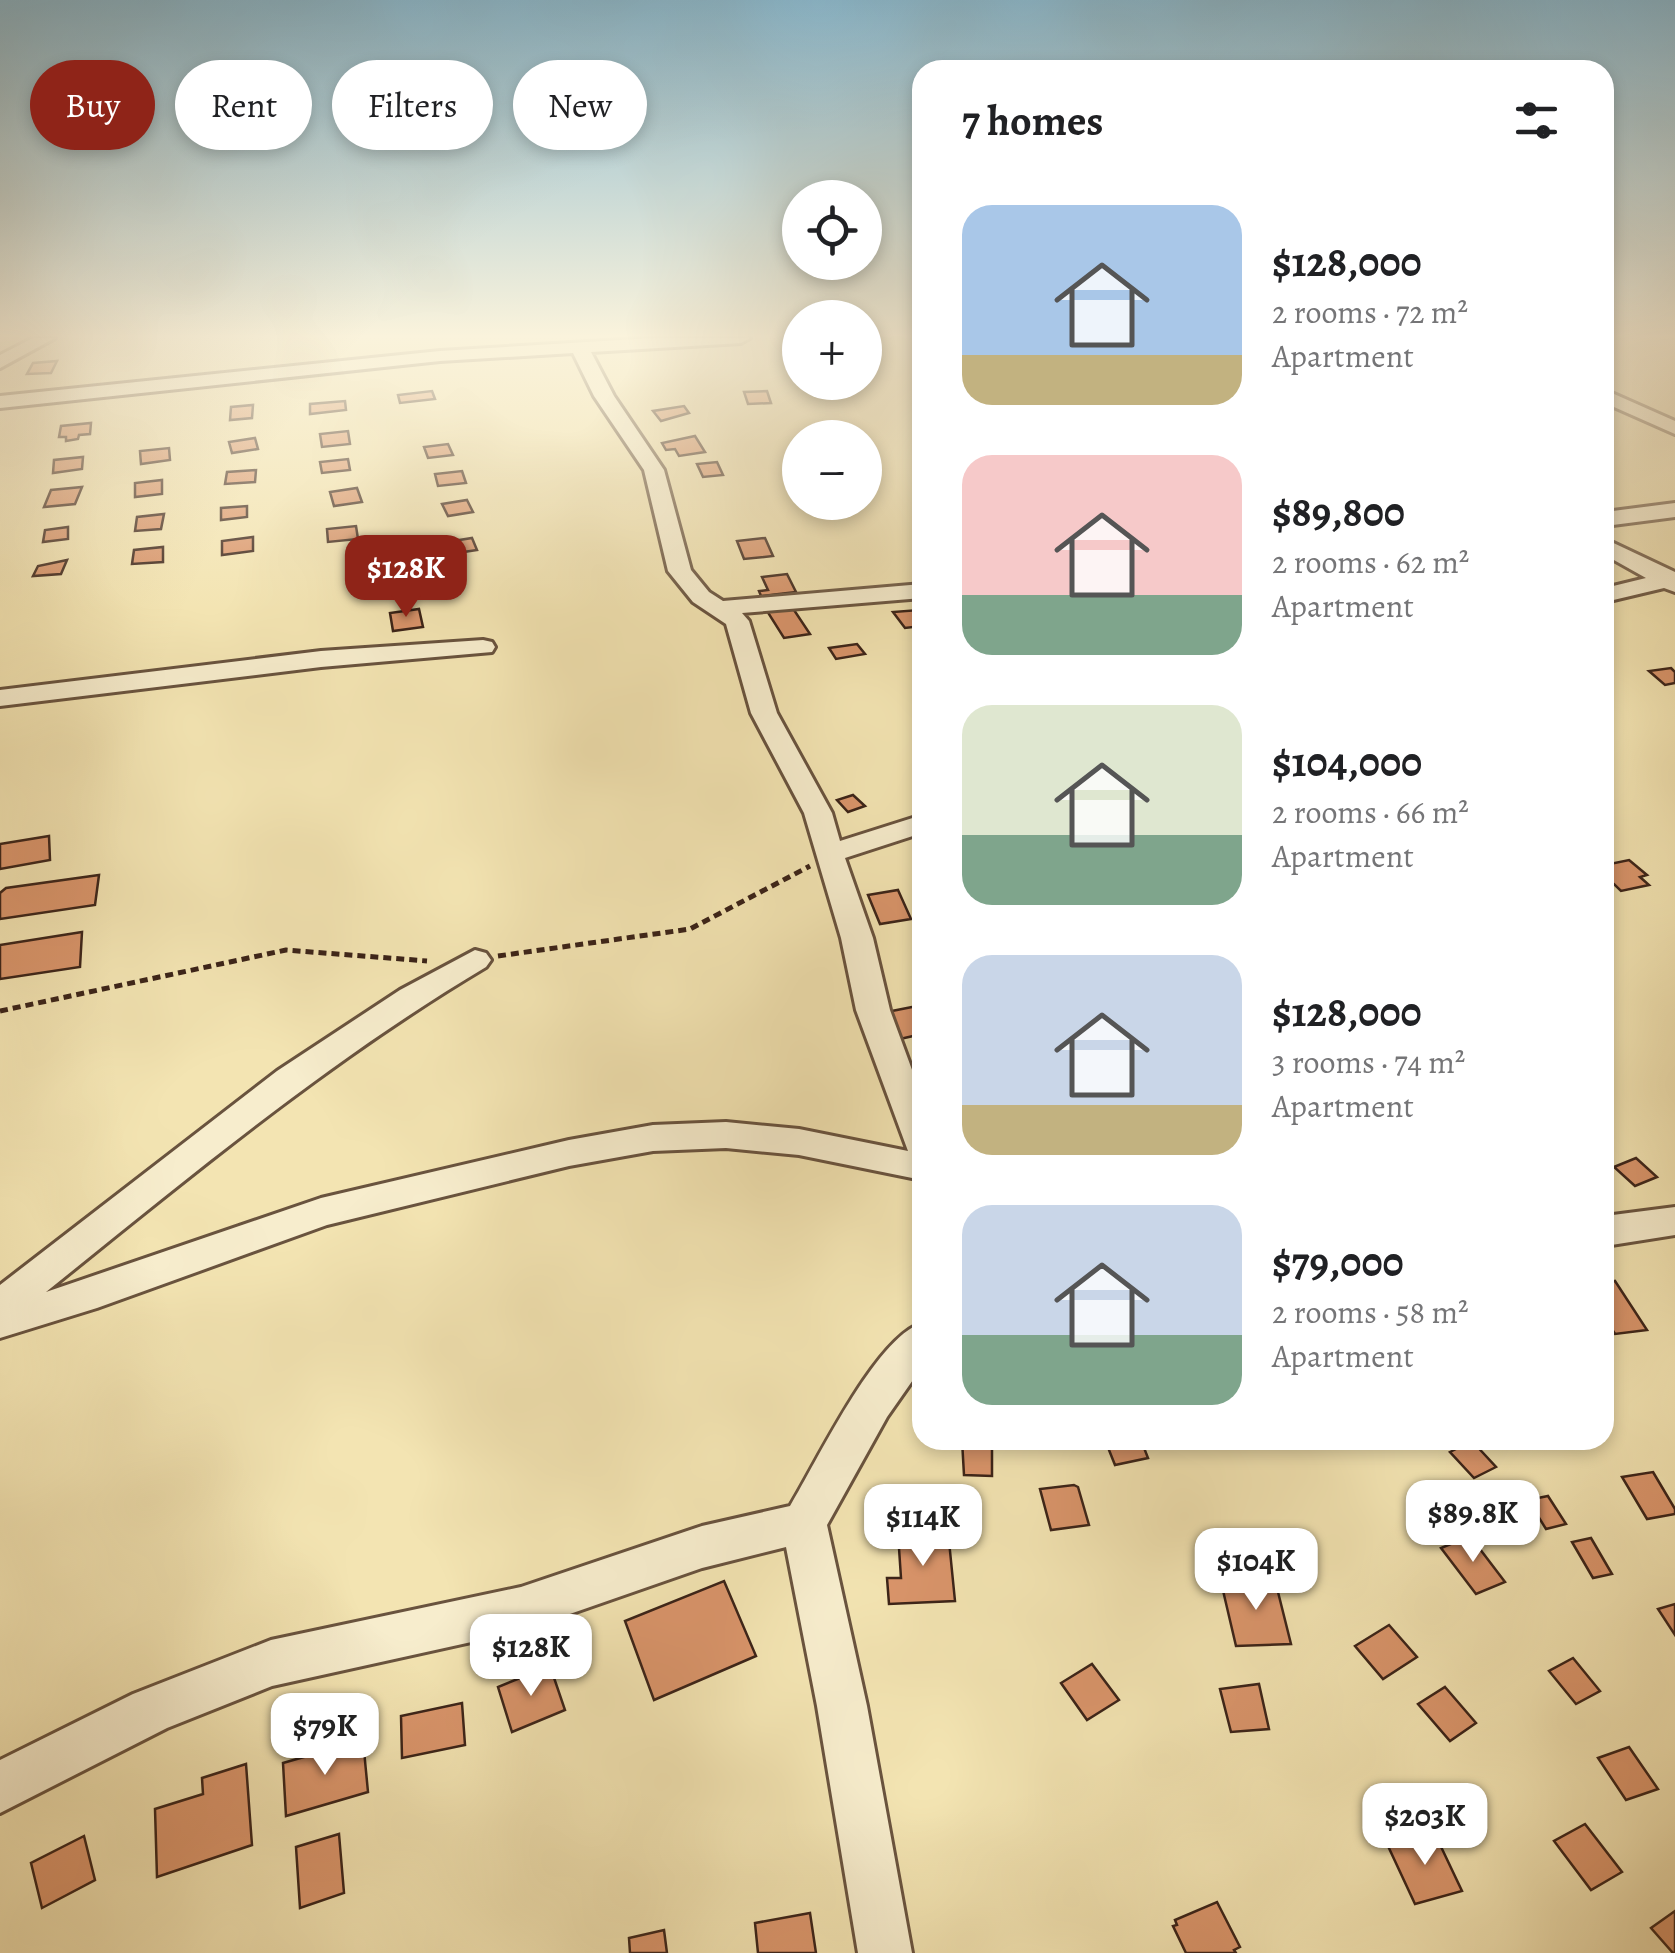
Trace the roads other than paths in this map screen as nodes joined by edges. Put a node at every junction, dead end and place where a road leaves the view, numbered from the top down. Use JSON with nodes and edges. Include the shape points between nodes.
{"nodes":[{"id":1,"x":626,"y":429,"type":"edge"},
{"id":2,"x":1675,"y":510,"type":"edge"},
{"id":3,"x":1614,"y":519,"type":"edge"},
{"id":4,"x":1614,"y":551,"type":"edge"},
{"id":5,"x":1673,"y":581,"type":"edge"},
{"id":6,"x":912,"y":592,"type":"edge"},
{"id":7,"x":1614,"y":592,"type":"edge"},
{"id":8,"x":721,"y":608,"type":"junction"},
{"id":9,"x":483,"y":647,"type":"dead end"},
{"id":10,"x":0,"y":698,"type":"edge"},
{"id":11,"x":912,"y":827,"type":"edge"},
{"id":12,"x":829,"y":854,"type":"junction"},
{"id":13,"x":476,"y":960,"type":"road end"},
{"id":14,"x":912,"y":1116,"type":"edge"},
{"id":15,"x":912,"y":1165,"type":"edge"},
{"id":16,"x":1675,"y":1221,"type":"edge"},
{"id":17,"x":1614,"y":1230,"type":"edge"},
{"id":18,"x":0,"y":1307,"type":"edge"},
{"id":19,"x":0,"y":1322,"type":"edge"},
{"id":20,"x":912,"y":1350,"type":"edge"},
{"id":21,"x":804,"y":1523,"type":"junction"},
{"id":22,"x":0,"y":1787,"type":"edge"},
{"id":23,"x":885,"y":1953,"type":"edge"}],
"edges":[{"from":1,"to":8,"type":"street","via":[[654,470],[680,571]]},
{"from":2,"to":3,"type":"street"},
{"from":4,"to":5,"type":"street"},
{"from":5,"to":7,"type":"street"},
{"from":6,"to":8,"type":"street"},
{"from":8,"to":12,"type":"street","via":[[737,620],[764,713],[818,812]]},
{"from":9,"to":10,"type":"street","via":[[321,658]]},
{"from":11,"to":12,"type":"street"},
{"from":12,"to":14,"type":"street","via":[[873,1010]]},
{"from":13,"to":18,"type":"street","via":[[398,1002],[314,1061]]},
{"from":15,"to":19,"type":"street","via":[[726,1135],[620,1144],[321,1212]]},
{"from":16,"to":17,"type":"street"},
{"from":20,"to":21,"type":"street","via":[[873,1401]]},
{"from":21,"to":22,"type":"street","via":[[702,1547],[522,1610],[270,1663],[150,1712]]},
{"from":21,"to":23,"type":"street"}]}
